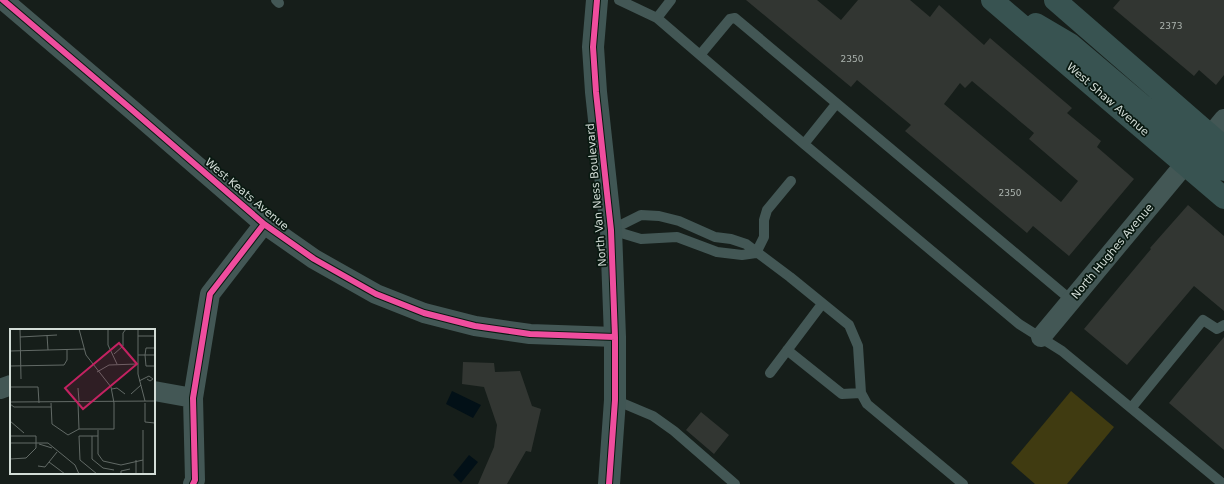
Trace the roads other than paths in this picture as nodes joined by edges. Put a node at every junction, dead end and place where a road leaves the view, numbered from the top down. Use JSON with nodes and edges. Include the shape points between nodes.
{"nodes":[{"id":1,"x":2,"y":0,"type":"edge"},
{"id":2,"x":597,"y":0,"type":"edge"},
{"id":3,"x":620,"y":0,"type":"edge"},
{"id":4,"x":671,"y":0,"type":"edge"},
{"id":5,"x":994,"y":0,"type":"edge"},
{"id":6,"x":1065,"y":5,"type":"edge"},
{"id":7,"x":657,"y":18,"type":"junction"},
{"id":8,"x":700,"y":55,"type":"junction"},
{"id":9,"x":836,"y":104,"type":"junction"},
{"id":10,"x":1219,"y":134,"type":"edge"},
{"id":11,"x":804,"y":144,"type":"junction"},
{"id":12,"x":1185,"y":164,"type":"junction"},
{"id":13,"x":1224,"y":170,"type":"edge"},
{"id":14,"x":791,"y":181,"type":"dead end"},
{"id":15,"x":1224,"y":198,"type":"edge"},
{"id":16,"x":264,"y":224,"type":"junction"},
{"id":17,"x":611,"y":230,"type":"junction"},
{"id":18,"x":756,"y":253,"type":"junction"},
{"id":19,"x":1071,"y":300,"type":"junction"},
{"id":20,"x":822,"y":304,"type":"junction"},
{"id":21,"x":1224,"y":325,"type":"edge"},
{"id":22,"x":615,"y":337,"type":"junction"},
{"id":23,"x":1040,"y":337,"type":"junction"},
{"id":24,"x":787,"y":350,"type":"junction"},
{"id":25,"x":770,"y":373,"type":"dead end"},
{"id":26,"x":10,"y":385,"type":"edge"},
{"id":27,"x":0,"y":389,"type":"edge"},
{"id":28,"x":155,"y":391,"type":"edge"},
{"id":29,"x":861,"y":393,"type":"junction"},
{"id":30,"x":193,"y":398,"type":"junction"},
{"id":31,"x":615,"y":400,"type":"junction"},
{"id":32,"x":1132,"y":407,"type":"junction"},
{"id":33,"x":193,"y":484,"type":"edge"},
{"id":34,"x":609,"y":484,"type":"edge"},
{"id":35,"x":735,"y":484,"type":"edge"},
{"id":36,"x":963,"y":484,"type":"edge"},
{"id":37,"x":1223,"y":484,"type":"edge"}],
"edges":[{"from":1,"to":16,"type":"street","name":"West Keats Avenue"},
{"from":2,"to":17,"type":"street","name":"North Van Ness Boulevard","via":[[593,47]]},
{"from":3,"to":7,"type":"lane"},
{"from":4,"to":7,"type":"lane"},
{"from":5,"to":10,"type":"main road","via":[[1070,44],[1181,138],[1197,141]]},
{"from":5,"to":12,"type":"main road","name":"West Shaw Avenue"},
{"from":6,"to":10,"type":"main road"},
{"from":7,"to":8,"type":"lane"},
{"from":8,"to":9,"type":"lane","via":[[730,20],[736,18]]},
{"from":8,"to":11,"type":"lane"},
{"from":9,"to":11,"type":"lane"},
{"from":9,"to":19,"type":"lane"},
{"from":11,"to":23,"type":"lane","via":[[1019,324]]},
{"from":12,"to":13,"type":"main road","via":[[1192,158],[1206,157]]},
{"from":12,"to":15,"type":"main road","name":"West Shaw Avenue"},
{"from":12,"to":19,"type":"street","name":"North Hughes Avenue"},
{"from":14,"to":18,"type":"lane","via":[[767,210],[764,237]]},
{"from":16,"to":22,"type":"street","name":"West Keats Avenue","via":[[321,263],[376,294],[424,313],[475,326],[530,334]]},
{"from":16,"to":30,"type":"street","via":[[210,294]]},
{"from":17,"to":18,"type":"lane","via":[[642,239],[677,237],[717,252],[742,255]]},
{"from":17,"to":18,"type":"lane","via":[[641,215],[660,216],[746,244]]},
{"from":17,"to":22,"type":"street","name":"North Van Ness Boulevard"},
{"from":18,"to":20,"type":"lane"},
{"from":19,"to":23,"type":"street","name":"North Hughes Avenue"},
{"from":20,"to":24,"type":"lane"},
{"from":20,"to":29,"type":"lane","via":[[849,325],[858,346]]},
{"from":21,"to":32,"type":"lane","via":[[1217,329],[1203,320]]},
{"from":22,"to":31,"type":"street","name":"North Van Ness Boulevard"},
{"from":23,"to":32,"type":"lane","via":[[1062,351]]},
{"from":24,"to":25,"type":"lane"},
{"from":24,"to":29,"type":"lane","via":[[842,394]]},
{"from":26,"to":27,"type":"street"},
{"from":28,"to":30,"type":"street"},
{"from":29,"to":36,"type":"lane","via":[[867,404]]},
{"from":30,"to":33,"type":"street"},
{"from":31,"to":34,"type":"street","name":"North Van Ness Boulevard"},
{"from":31,"to":35,"type":"lane","via":[[653,416]]},
{"from":32,"to":37,"type":"lane"}]}
